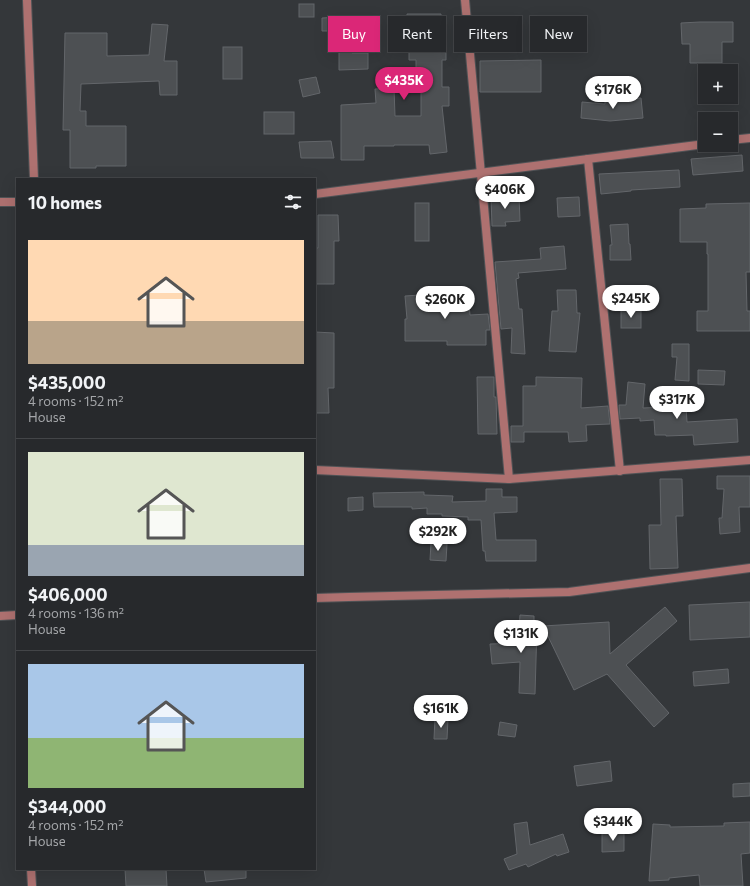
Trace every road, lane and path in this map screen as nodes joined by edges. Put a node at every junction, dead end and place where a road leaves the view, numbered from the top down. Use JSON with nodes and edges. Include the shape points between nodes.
{"nodes":[{"id":1,"x":27,"y":0,"type":"edge"},
{"id":2,"x":465,"y":0,"type":"edge"},
{"id":3,"x":750,"y":138,"type":"edge"},
{"id":4,"x":738,"y":139,"type":"edge"},
{"id":5,"x":698,"y":145,"type":"edge"},
{"id":6,"x":588,"y":159,"type":"junction"},
{"id":7,"x":481,"y":173,"type":"junction"},
{"id":8,"x":34,"y":178,"type":"edge"},
{"id":9,"x":316,"y":194,"type":"edge"},
{"id":10,"x":0,"y":202,"type":"edge"},
{"id":11,"x":16,"y":202,"type":"edge"},
{"id":12,"x":750,"y":460,"type":"edge"},
{"id":13,"x":316,"y":470,"type":"edge"},
{"id":14,"x":620,"y":471,"type":"junction"},
{"id":15,"x":509,"y":479,"type":"junction"},
{"id":16,"x":750,"y":568,"type":"edge"},
{"id":17,"x":316,"y":598,"type":"edge"},
{"id":18,"x":16,"y":615,"type":"edge"},
{"id":19,"x":0,"y":616,"type":"edge"},
{"id":20,"x":31,"y":870,"type":"edge"},
{"id":21,"x":32,"y":886,"type":"edge"}],
"edges":[{"from":1,"to":8,"type":"street"},
{"from":2,"to":7,"type":"street"},
{"from":3,"to":4,"type":"street"},
{"from":5,"to":6,"type":"street"},
{"from":6,"to":7,"type":"street"},
{"from":6,"to":14,"type":"street"},
{"from":7,"to":9,"type":"street"},
{"from":7,"to":15,"type":"street"},
{"from":10,"to":11,"type":"street"},
{"from":12,"to":14,"type":"street"},
{"from":13,"to":15,"type":"street"},
{"from":14,"to":15,"type":"street"},
{"from":16,"to":17,"type":"street","via":[[569,592]]},
{"from":18,"to":19,"type":"street"},
{"from":20,"to":21,"type":"street"}]}
